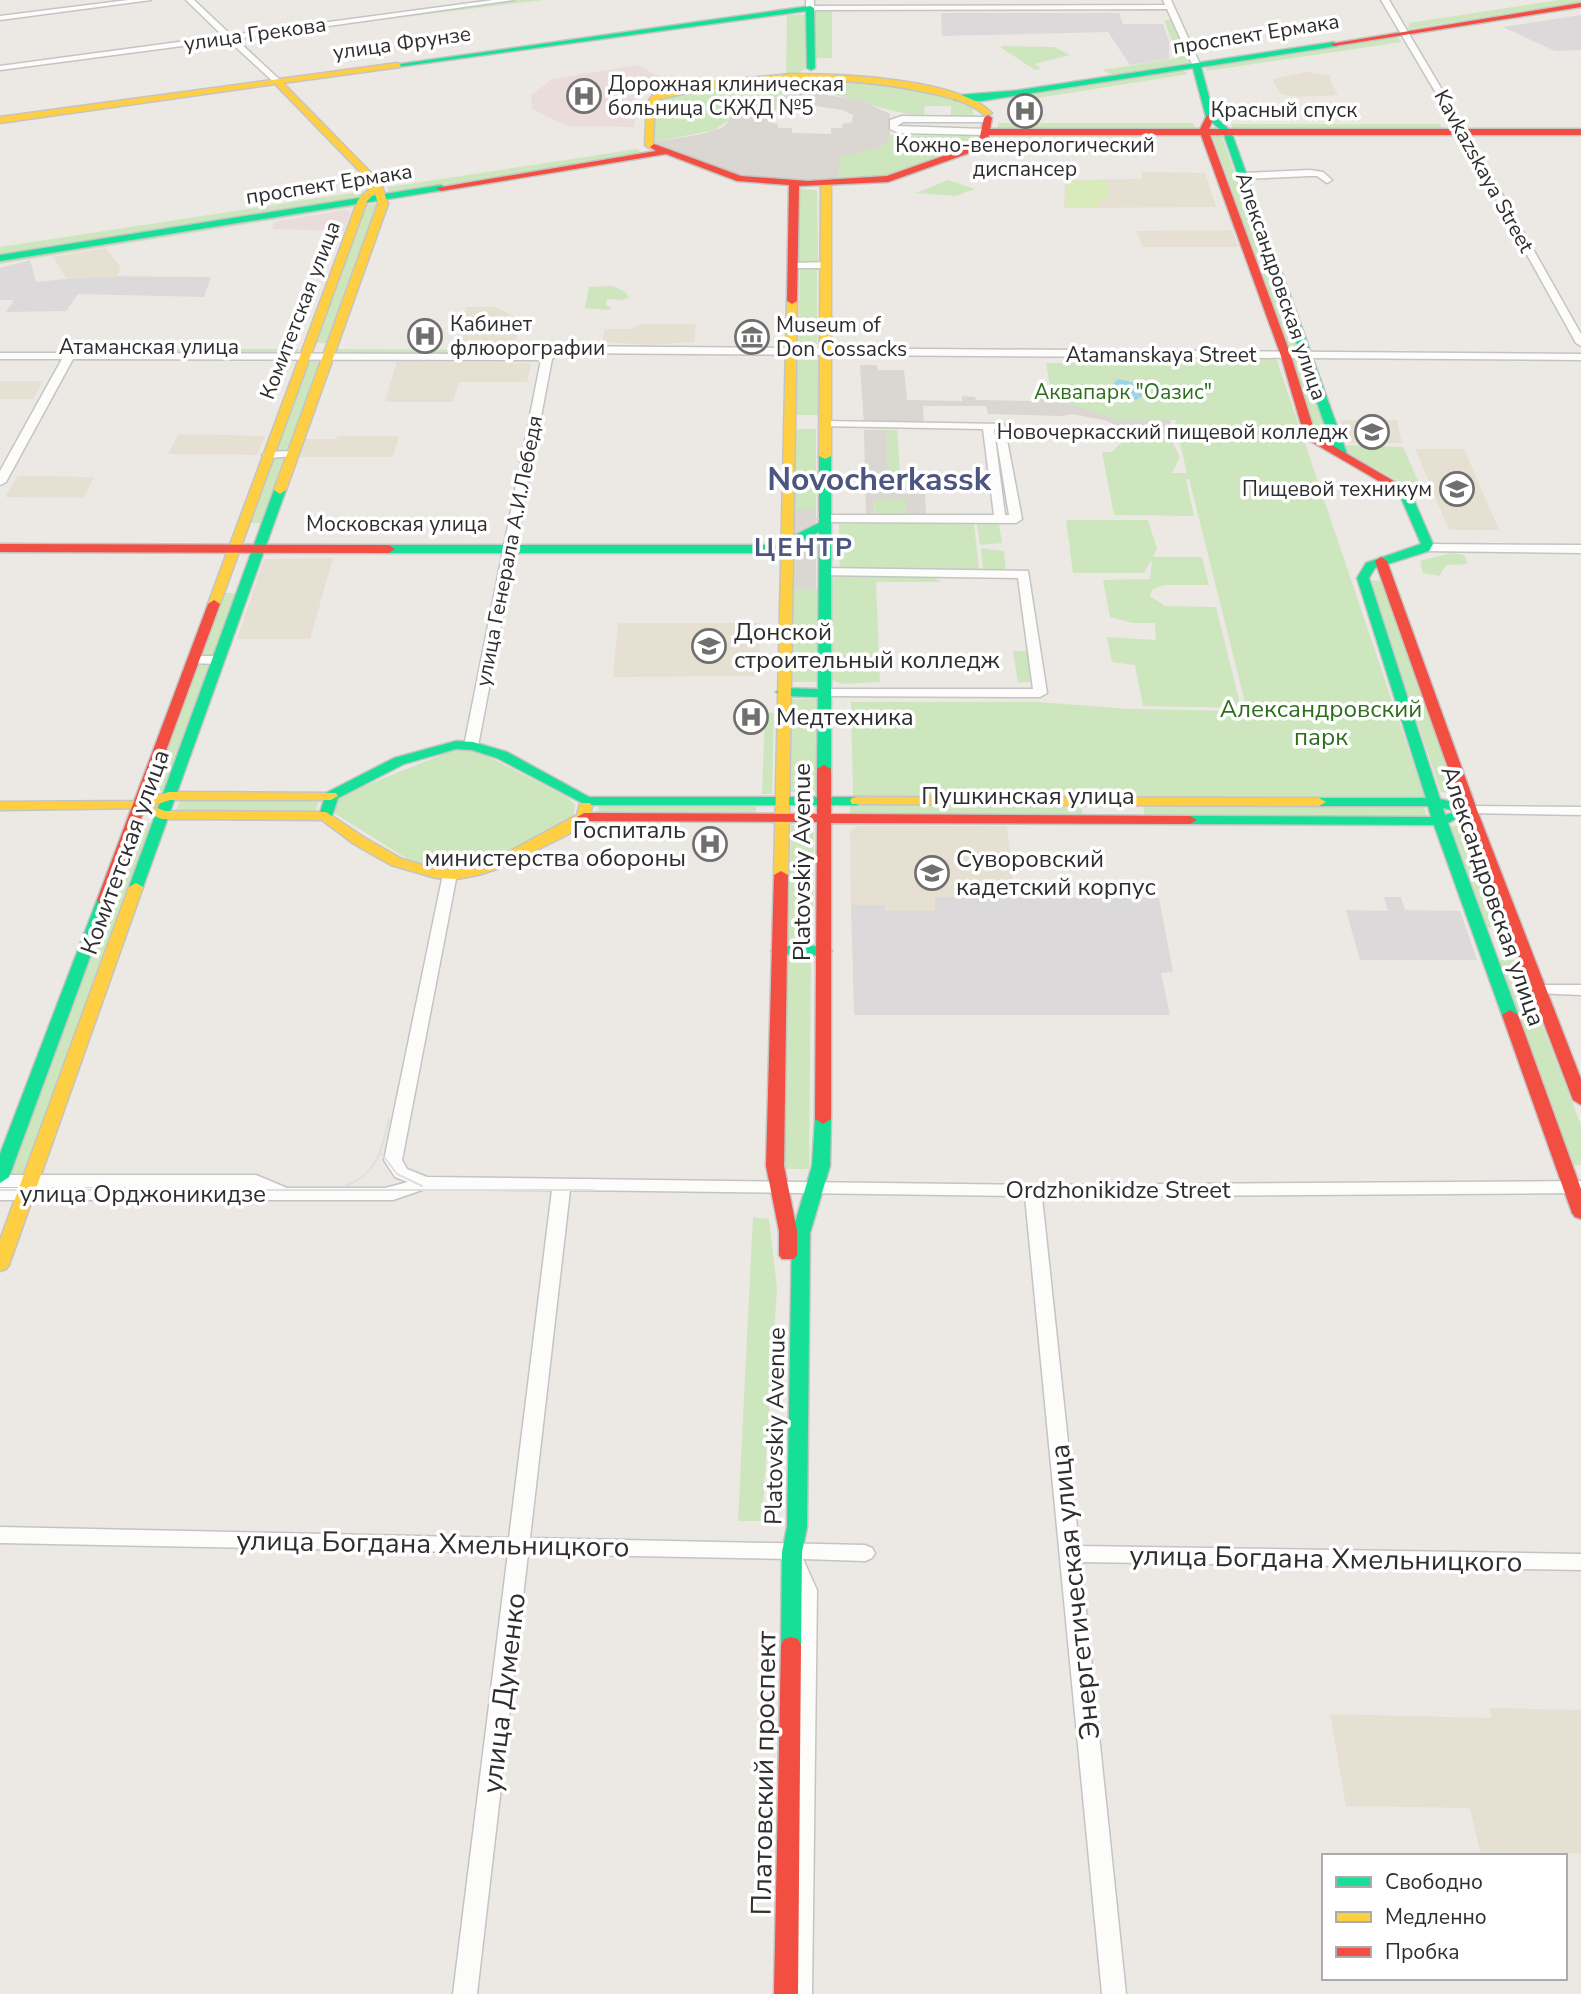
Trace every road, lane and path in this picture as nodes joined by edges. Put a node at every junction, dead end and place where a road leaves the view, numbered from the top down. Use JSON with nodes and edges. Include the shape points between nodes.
{"nodes":[{"id":1,"x":147,"y":0,"type":"edge"},
{"id":2,"x":190,"y":0,"type":"edge"},
{"id":3,"x":510,"y":0,"type":"edge"},
{"id":4,"x":1385,"y":0,"type":"edge"},
{"id":5,"x":810,"y":4,"type":"edge"},
{"id":6,"x":1168,"y":4,"type":"edge"},
{"id":7,"x":1581,"y":5,"type":"edge"},
{"id":8,"x":0,"y":18,"type":"edge"},
{"id":9,"x":1406,"y":32,"type":"junction"},
{"id":10,"x":228,"y":37,"type":"junction"},
{"id":11,"x":1196,"y":64,"type":"junction"},
{"id":12,"x":0,"y":68,"type":"edge"},
{"id":13,"x":811,"y":68,"type":"junction"},
{"id":14,"x":790,"y":77,"type":"junction"},
{"id":15,"x":834,"y":77,"type":"junction"},
{"id":16,"x":277,"y":82,"type":"junction"},
{"id":17,"x":1020,"y":93,"type":"junction"},
{"id":18,"x":955,"y":97,"type":"junction"},
{"id":19,"x":0,"y":120,"type":"edge"},
{"id":20,"x":987,"y":120,"type":"junction"},
{"id":21,"x":1581,"y":122,"type":"edge"},
{"id":22,"x":1213,"y":124,"type":"junction"},
{"id":23,"x":1460,"y":127,"type":"junction"},
{"id":24,"x":1581,"y":132,"type":"edge"},
{"id":25,"x":649,"y":145,"type":"junction"},
{"id":26,"x":665,"y":152,"type":"junction"},
{"id":27,"x":1243,"y":176,"type":"junction"},
{"id":28,"x":1327,"y":180,"type":"dead end"},
{"id":29,"x":794,"y":184,"type":"junction"},
{"id":30,"x":826,"y":184,"type":"junction"},
{"id":31,"x":381,"y":191,"type":"junction"},
{"id":32,"x":362,"y":200,"type":"junction"},
{"id":33,"x":0,"y":245,"type":"edge"},
{"id":34,"x":0,"y":258,"type":"edge"},
{"id":35,"x":826,"y":265,"type":"junction"},
{"id":36,"x":795,"y":266,"type":"junction"},
{"id":37,"x":1581,"y":343,"type":"edge"},
{"id":38,"x":0,"y":346,"type":"edge"},
{"id":39,"x":71,"y":351,"type":"junction"},
{"id":40,"x":792,"y":351,"type":"junction"},
{"id":41,"x":307,"y":352,"type":"junction"},
{"id":42,"x":328,"y":352,"type":"junction"},
{"id":43,"x":551,"y":352,"type":"junction"},
{"id":44,"x":825,"y":354,"type":"junction"},
{"id":45,"x":0,"y":356,"type":"edge"},
{"id":46,"x":1286,"y":356,"type":"junction"},
{"id":47,"x":1306,"y":356,"type":"junction"},
{"id":48,"x":1581,"y":357,"type":"edge"},
{"id":49,"x":790,"y":423,"type":"junction"},
{"id":50,"x":825,"y":424,"type":"junction"},
{"id":51,"x":988,"y":426,"type":"junction"},
{"id":52,"x":268,"y":454,"type":"junction"},
{"id":53,"x":291,"y":454,"type":"junction"},
{"id":54,"x":1341,"y":454,"type":"junction"},
{"id":55,"x":0,"y":482,"type":"edge"},
{"id":56,"x":1000,"y":519,"type":"junction"},
{"id":57,"x":824,"y":522,"type":"junction"},
{"id":58,"x":787,"y":545,"type":"junction"},
{"id":59,"x":509,"y":546,"type":"junction"},
{"id":60,"x":0,"y":547,"type":"edge"},
{"id":61,"x":233,"y":547,"type":"junction"},
{"id":62,"x":258,"y":547,"type":"junction"},
{"id":63,"x":1425,"y":548,"type":"junction"},
{"id":64,"x":1581,"y":549,"type":"edge"},
{"id":65,"x":1381,"y":561,"type":"junction"},
{"id":66,"x":824,"y":572,"type":"junction"},
{"id":67,"x":195,"y":660,"type":"junction"},
{"id":68,"x":217,"y":660,"type":"junction"},
{"id":69,"x":783,"y":692,"type":"junction"},
{"id":70,"x":825,"y":693,"type":"junction"},
{"id":71,"x":471,"y":746,"type":"junction"},
{"id":72,"x":169,"y":796,"type":"junction"},
{"id":73,"x":331,"y":796,"type":"junction"},
{"id":74,"x":1434,"y":802,"type":"junction"},
{"id":75,"x":140,"y":805,"type":"junction"},
{"id":76,"x":0,"y":806,"type":"edge"},
{"id":77,"x":585,"y":809,"type":"junction"},
{"id":78,"x":825,"y":809,"type":"junction"},
{"id":79,"x":781,"y":810,"type":"junction"},
{"id":80,"x":1470,"y":810,"type":"junction"},
{"id":81,"x":1581,"y":811,"type":"edge"},
{"id":82,"x":162,"y":815,"type":"junction"},
{"id":83,"x":326,"y":816,"type":"junction"},
{"id":84,"x":1440,"y":821,"type":"junction"},
{"id":85,"x":450,"y":874,"type":"junction"},
{"id":86,"x":779,"y":951,"type":"junction"},
{"id":87,"x":824,"y":951,"type":"junction"},
{"id":88,"x":1539,"y":990,"type":"junction"},
{"id":89,"x":1581,"y":990,"type":"edge"},
{"id":90,"x":66,"y":1004,"type":"junction"},
{"id":91,"x":95,"y":1004,"type":"junction"},
{"id":92,"x":1581,"y":1100,"type":"edge"},
{"id":93,"x":0,"y":1179,"type":"edge"},
{"id":94,"x":425,"y":1183,"type":"junction"},
{"id":95,"x":30,"y":1187,"type":"junction"},
{"id":96,"x":1576,"y":1187,"type":"edge"},
{"id":97,"x":782,"y":1188,"type":"junction"},
{"id":98,"x":813,"y":1188,"type":"junction"},
{"id":99,"x":561,"y":1189,"type":"junction"},
{"id":100,"x":1033,"y":1191,"type":"junction"},
{"id":101,"x":0,"y":1194,"type":"edge"},
{"id":102,"x":385,"y":1194,"type":"junction"},
{"id":103,"x":1581,"y":1213,"type":"edge"},
{"id":104,"x":0,"y":1265,"type":"edge"},
{"id":105,"x":0,"y":1535,"type":"edge"},
{"id":106,"x":521,"y":1544,"type":"junction"},
{"id":107,"x":792,"y":1552,"type":"junction"},
{"id":108,"x":866,"y":1553,"type":"dead end"},
{"id":109,"x":1071,"y":1553,"type":"junction"},
{"id":110,"x":1581,"y":1562,"type":"edge"},
{"id":111,"x":465,"y":1994,"type":"edge"},
{"id":112,"x":786,"y":1994,"type":"edge"},
{"id":113,"x":800,"y":1994,"type":"edge"},
{"id":114,"x":1114,"y":1994,"type":"edge"}],
"edges":[{"from":1,"to":8,"type":"street"},
{"from":2,"to":10,"type":"street"},
{"from":3,"to":10,"type":"street","name":"улица Грекова"},
{"from":4,"to":9,"type":"street","name":"Kavkazskaya Street"},
{"from":5,"to":6,"type":"street"},
{"from":5,"to":13,"type":"street"},
{"from":5,"to":16,"type":"street","name":"улица Фрунзе"},
{"from":6,"to":11,"type":"street","name":"Александровская улица"},
{"from":7,"to":9,"type":"street","name":"проспект Ермака"},
{"from":9,"to":11,"type":"street","name":"проспект Ермака"},
{"from":9,"to":23,"type":"street","name":"Kavkazskaya Street"},
{"from":10,"to":12,"type":"street","name":"улица Грекова"},
{"from":10,"to":16,"type":"street"},
{"from":11,"to":17,"type":"street","name":"проспект Ермака"},
{"from":11,"to":22,"type":"street","name":"Александровская улица"},
{"from":13,"to":14,"type":"street"},
{"from":13,"to":15,"type":"street"},
{"from":14,"to":15,"type":"street"},
{"from":14,"to":25,"type":"street","via":[[739,79],[656,97],[651,103]]},
{"from":15,"to":18,"type":"street","via":[[884,79]]},
{"from":16,"to":19,"type":"street","name":"улица Фрунзе"},
{"from":16,"to":31,"type":"street"},
{"from":17,"to":18,"type":"street","name":"проспект Ермака"},
{"from":17,"to":20,"type":"street","name":"проспект Ермака"},
{"from":18,"to":20,"type":"street","via":[[974,102]]},
{"from":20,"to":20,"type":"street","via":[[904,131],[894,128],[893,122]]},
{"from":20,"to":22,"type":"street","name":"Красный спуск"},
{"from":20,"to":30,"type":"street","name":"проспект Ермака","via":[[983,142],[972,149],[888,179]]},
{"from":21,"to":23,"type":"street","name":"Красный спуск"},
{"from":22,"to":23,"type":"street","name":"Красный спуск"},
{"from":22,"to":27,"type":"street","name":"Александровская улица"},
{"from":22,"to":46,"type":"street","name":"Александровская улица"},
{"from":23,"to":24,"type":"street","name":"Красный спуск"},
{"from":23,"to":37,"type":"street","name":"Kavkazskaya Street"},
{"from":25,"to":26,"type":"street","name":"проспект Ермака"},
{"from":25,"to":31,"type":"street","name":"проспект Ермака"},
{"from":26,"to":29,"type":"street","name":"проспект Ермака","via":[[740,179]]},
{"from":26,"to":31,"type":"street","name":"проспект Ермака"},
{"from":27,"to":28,"type":"street","via":[[1310,173]]},
{"from":27,"to":47,"type":"street","name":"Александровская улица"},
{"from":29,"to":30,"type":"street","name":"проспект Ермака"},
{"from":29,"to":36,"type":"street","name":"Platovskiy Avenue"},
{"from":30,"to":35,"type":"street","name":"Platovskiy Avenue"},
{"from":31,"to":32,"type":"street","name":"Комитетская улица"},
{"from":31,"to":33,"type":"street","name":"проспект Ермака"},
{"from":31,"to":42,"type":"street","name":"Комитетская улица"},
{"from":32,"to":34,"type":"street","name":"проспект Ермака"},
{"from":32,"to":41,"type":"street","name":"Комитетская улица"},
{"from":35,"to":36,"type":"street"},
{"from":35,"to":44,"type":"street","name":"Platovskiy Avenue"},
{"from":36,"to":40,"type":"street","name":"Platovskiy Avenue"},
{"from":38,"to":39,"type":"street","name":"Атаманская улица"},
{"from":39,"to":41,"type":"street","name":"Атаманская улица"},
{"from":39,"to":45,"type":"street","name":"Атаманская улица"},
{"from":39,"to":55,"type":"street"},
{"from":40,"to":43,"type":"street","name":"Атаманская улица"},
{"from":40,"to":44,"type":"street","name":"Атаманская улица"},
{"from":40,"to":49,"type":"street","name":"Platovskiy Avenue"},
{"from":41,"to":42,"type":"street","name":"Атаманская улица"},
{"from":41,"to":52,"type":"street","name":"Комитетская улица"},
{"from":42,"to":43,"type":"street","name":"Атаманская улица"},
{"from":42,"to":53,"type":"street","name":"Комитетская улица"},
{"from":43,"to":59,"type":"street","name":"улица Генерала А.И.Лебедя"},
{"from":44,"to":46,"type":"street","name":"Atamanskaya Street"},
{"from":44,"to":50,"type":"street","name":"Platovskiy Avenue"},
{"from":46,"to":47,"type":"street","name":"Atamanskaya Street"},
{"from":46,"to":54,"type":"street","name":"Александровская улица","via":[[1311,438]]},
{"from":47,"to":48,"type":"street","name":"Atamanskaya Street"},
{"from":47,"to":54,"type":"street","name":"Александровская улица"},
{"from":49,"to":50,"type":"street"},
{"from":49,"to":58,"type":"street","name":"Platovskiy Avenue"},
{"from":50,"to":51,"type":"street"},
{"from":50,"to":57,"type":"street","name":"Platovskiy Avenue"},
{"from":51,"to":56,"type":"street"},
{"from":51,"to":56,"type":"street","via":[[1000,426],[1016,519]]},
{"from":52,"to":53,"type":"street"},
{"from":52,"to":61,"type":"street","name":"Комитетская улица"},
{"from":53,"to":62,"type":"street","name":"Комитетская улица"},
{"from":54,"to":63,"type":"street","name":"Александровская улица","via":[[1404,491]]},
{"from":56,"to":57,"type":"street"},
{"from":57,"to":58,"type":"street","name":"Московская улица"},
{"from":57,"to":66,"type":"street","name":"Platovskiy Avenue"},
{"from":58,"to":59,"type":"street","name":"Московская улица"},
{"from":58,"to":59,"type":"street","name":"Московская улица","via":[[778,539],[764,545]]},
{"from":58,"to":69,"type":"street","name":"Platovskiy Avenue"},
{"from":59,"to":62,"type":"street","name":"Московская улица"},
{"from":59,"to":71,"type":"street","name":"улица Генерала А.И.Лебедя"},
{"from":60,"to":61,"type":"street","name":"Московская улица"},
{"from":61,"to":62,"type":"street","name":"Московская улица"},
{"from":61,"to":67,"type":"street","name":"Комитетская улица"},
{"from":62,"to":68,"type":"street","name":"Комитетская улица"},
{"from":63,"to":64,"type":"street"},
{"from":63,"to":65,"type":"street"},
{"from":65,"to":74,"type":"street","name":"Александровская улица","via":[[1370,566],[1363,578]]},
{"from":65,"to":80,"type":"street","name":"Александровская улица"},
{"from":66,"to":70,"type":"street","name":"Platovskiy Avenue"},
{"from":66,"to":70,"type":"street","via":[[1024,574],[1040,693]]},
{"from":67,"to":68,"type":"street"},
{"from":67,"to":75,"type":"street","name":"Комитетская улица"},
{"from":68,"to":72,"type":"street","name":"Комитетская улица"},
{"from":69,"to":70,"type":"street"},
{"from":69,"to":79,"type":"street","name":"Platovskiy Avenue"},
{"from":70,"to":78,"type":"street","name":"Platovskiy Avenue"},
{"from":71,"to":73,"type":"street","via":[[444,748],[402,761]]},
{"from":71,"to":77,"type":"street","via":[[525,768]]},
{"from":72,"to":73,"type":"street"},
{"from":72,"to":75,"type":"street"},
{"from":72,"to":82,"type":"street","name":"Комитетская улица"},
{"from":73,"to":83,"type":"street"},
{"from":74,"to":78,"type":"street","name":"Пушкинская улица"},
{"from":74,"to":80,"type":"street","name":"Пушкинская улица"},
{"from":74,"to":84,"type":"street","name":"Александровская улица"},
{"from":75,"to":76,"type":"street"},
{"from":75,"to":82,"type":"street"},
{"from":75,"to":90,"type":"street","name":"Комитетская улица"},
{"from":77,"to":79,"type":"street","name":"Пушкинская улица"},
{"from":77,"to":85,"type":"street","via":[[549,839],[491,866]]},
{"from":78,"to":79,"type":"street","name":"Пушкинская улица"},
{"from":78,"to":84,"type":"street","name":"Пушкинская улица"},
{"from":78,"to":87,"type":"street","name":"Platovskiy Avenue"},
{"from":79,"to":86,"type":"street","name":"Platovskiy Avenue"},
{"from":80,"to":81,"type":"street","name":"Пушкинская улица"},
{"from":80,"to":84,"type":"street","name":"Пушкинская улица"},
{"from":80,"to":88,"type":"street","name":"Александровская улица"},
{"from":82,"to":83,"type":"street"},
{"from":82,"to":91,"type":"street","name":"Комитетская улица"},
{"from":83,"to":85,"type":"street","via":[[401,865]]},
{"from":84,"to":96,"type":"street","name":"Александровская улица"},
{"from":85,"to":94,"type":"street","via":[[393,1160],[401,1173]]},
{"from":86,"to":87,"type":"street"},
{"from":86,"to":97,"type":"street","name":"Platovskiy Avenue","via":[[775,1166]]},
{"from":87,"to":98,"type":"street","name":"Platovskiy Avenue","via":[[821,1166]]},
{"from":88,"to":89,"type":"street"},
{"from":88,"to":92,"type":"street","name":"Александровская улица"},
{"from":90,"to":91,"type":"street"},
{"from":90,"to":93,"type":"street","name":"Комитетская улица"},
{"from":91,"to":95,"type":"street","name":"Комитетская улица"},
{"from":93,"to":95,"type":"street","name":"улица Орджоникидзе"},
{"from":94,"to":99,"type":"street","name":"улица Орджоникидзе"},
{"from":94,"to":102,"type":"street","name":"улица Орджоникидзе"},
{"from":95,"to":101,"type":"street","name":"улица Орджоникидзе"},
{"from":95,"to":102,"type":"street","name":"улица Орджоникидзе"},
{"from":95,"to":104,"type":"street","name":"Комитетская улица"},
{"from":96,"to":100,"type":"street","name":"Ordzhonikidze Street"},
{"from":96,"to":103,"type":"street","name":"Александровская улица"},
{"from":97,"to":98,"type":"street","name":"Ordzhonikidze Street"},
{"from":97,"to":99,"type":"street","name":"Ordzhonikidze Street"},
{"from":97,"to":107,"type":"street","name":"Platovskiy Avenue","via":[[788,1231],[785,1523]]},
{"from":98,"to":100,"type":"street","name":"Ordzhonikidze Street"},
{"from":98,"to":107,"type":"street","name":"Platovskiy Avenue","via":[[801,1233],[797,1527]]},
{"from":99,"to":102,"type":"street","name":"улица Орджоникидзе"},
{"from":99,"to":106,"type":"street","name":"улица Думенко"},
{"from":100,"to":109,"type":"street","name":"Энергетическая улица"},
{"from":105,"to":106,"type":"street","name":"улица Богдана Хмельницкого"},
{"from":106,"to":107,"type":"street","name":"улица Богдана Хмельницкого"},
{"from":106,"to":111,"type":"street","name":"улица Думенко"},
{"from":107,"to":108,"type":"street","name":"улица Богдана Хмельницкого"},
{"from":107,"to":112,"type":"street","name":"Платовский проспект"},
{"from":107,"to":113,"type":"street","via":[[807,1590]]},
{"from":109,"to":110,"type":"street","name":"улица Богдана Хмельницкого"},
{"from":109,"to":114,"type":"street","name":"Энергетическая улица"}]}
